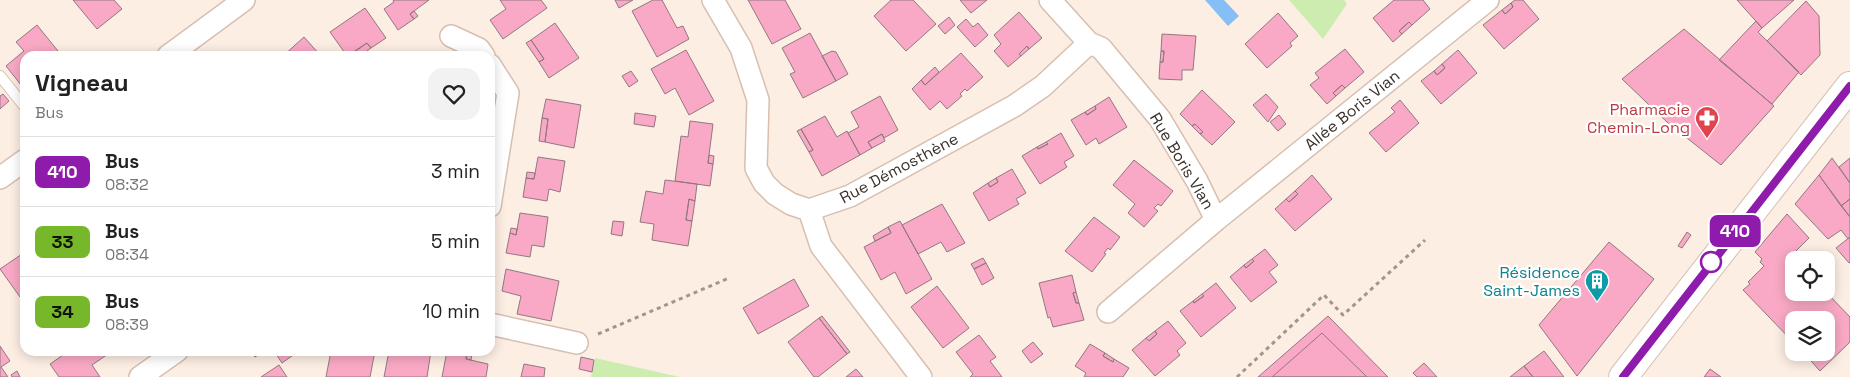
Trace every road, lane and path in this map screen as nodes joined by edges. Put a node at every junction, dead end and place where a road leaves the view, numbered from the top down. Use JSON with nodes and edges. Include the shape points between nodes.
{"nodes":[{"id":1,"x":244,"y":0,"type":"edge"},
{"id":2,"x":713,"y":0,"type":"edge"},
{"id":3,"x":1050,"y":0,"type":"edge"},
{"id":4,"x":1488,"y":0,"type":"edge"},
{"id":5,"x":451,"y":36,"type":"dead end"},
{"id":6,"x":1089,"y":43,"type":"junction"},
{"id":7,"x":175,"y":51,"type":"edge"},
{"id":8,"x":480,"y":51,"type":"edge"},
{"id":9,"x":495,"y":73,"type":"edge"},
{"id":10,"x":0,"y":76,"type":"edge"},
{"id":11,"x":1850,"y":86,"type":"edge"},
{"id":12,"x":20,"y":101,"type":"edge"},
{"id":13,"x":20,"y":164,"type":"edge"},
{"id":14,"x":495,"y":175,"type":"edge"},
{"id":15,"x":0,"y":178,"type":"edge"},
{"id":16,"x":809,"y":210,"type":"junction"},
{"id":17,"x":1216,"y":220,"type":"junction"},
{"id":18,"x":1425,"y":240,"type":"dead end"},
{"id":19,"x":728,"y":278,"type":"dead end"},
{"id":20,"x":1108,"y":312,"type":"dead end"},
{"id":21,"x":495,"y":325,"type":"edge"},
{"id":22,"x":577,"y":342,"type":"joint"},
{"id":23,"x":169,"y":356,"type":"edge"},
{"id":24,"x":140,"y":377,"type":"edge"},
{"id":25,"x":921,"y":377,"type":"edge"},
{"id":26,"x":1236,"y":377,"type":"edge"},
{"id":27,"x":1622,"y":377,"type":"edge"}],
"edges":[{"from":1,"to":7,"type":"street"},
{"from":2,"to":16,"type":"street","via":[[741,48],[758,100],[756,168],[775,194]]},
{"from":3,"to":6,"type":"street","name":"Rue Boris Vian"},
{"from":4,"to":17,"type":"street","name":"Allée Boris Vian"},
{"from":5,"to":8,"type":"street"},
{"from":6,"to":16,"type":"street","name":"Rue Démosthène","via":[[1042,86],[1014,106],[850,196]]},
{"from":6,"to":17,"type":"street","name":"Rue Boris Vian","via":[[1101,48],[1160,119]]},
{"from":9,"to":14,"type":"street","via":[[508,93]]},
{"from":10,"to":12,"type":"lane"},
{"from":11,"to":27,"type":"main road"},
{"from":13,"to":15,"type":"street"},
{"from":16,"to":25,"type":"street","via":[[821,246]]},
{"from":17,"to":20,"type":"street","name":"Rue Boris Vian"},
{"from":18,"to":26,"type":"path","via":[[1343,315],[1324,296]]},
{"from":19,"to":22,"type":"path"},
{"from":21,"to":22,"type":"street"},
{"from":23,"to":24,"type":"street"}]}
